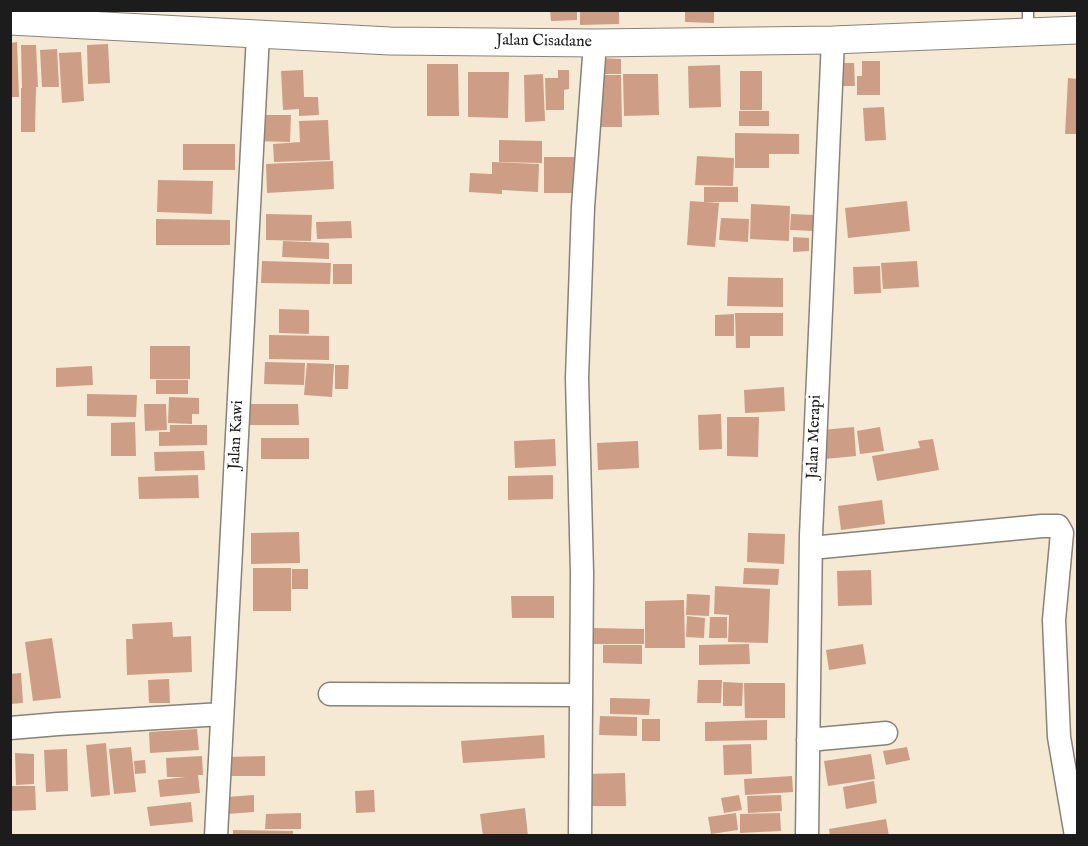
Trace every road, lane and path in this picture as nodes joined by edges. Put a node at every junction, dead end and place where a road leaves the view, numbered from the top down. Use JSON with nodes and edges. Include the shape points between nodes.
{"nodes":[{"id":1,"x":10,"y":21,"type":"edge"},
{"id":2,"x":1028,"y":21,"type":"edge"},
{"id":3,"x":1077,"y":30,"type":"edge"},
{"id":4,"x":258,"y":35,"type":"junction"},
{"id":5,"x":833,"y":40,"type":"junction"},
{"id":6,"x":595,"y":43,"type":"junction"},
{"id":7,"x":811,"y":548,"type":"junction"},
{"id":8,"x":330,"y":694,"type":"dead end"},
{"id":9,"x":581,"y":695,"type":"junction"},
{"id":10,"x":222,"y":714,"type":"junction"},
{"id":11,"x":10,"y":728,"type":"edge"},
{"id":12,"x":886,"y":733,"type":"dead end"},
{"id":13,"x":808,"y":740,"type":"junction"},
{"id":14,"x":216,"y":836,"type":"edge"},
{"id":15,"x":580,"y":836,"type":"edge"},
{"id":16,"x":807,"y":836,"type":"edge"},
{"id":17,"x":1076,"y":836,"type":"edge"}],
"edges":[{"from":1,"to":4,"type":"street","name":"Jalan Cisadane"},
{"from":2,"to":3,"type":"street","name":"Jalan Cisadane"},
{"from":2,"to":5,"type":"street","name":"Jalan Cisadane"},
{"from":4,"to":6,"type":"street","name":"Jalan Cisadane"},
{"from":4,"to":10,"type":"street","name":"Jalan Kawi"},
{"from":5,"to":6,"type":"street","name":"Jalan Cisadane"},
{"from":5,"to":7,"type":"street","name":"Jalan Merapi"},
{"from":6,"to":9,"type":"street","via":[[583,207],[577,378]]},
{"from":7,"to":13,"type":"street","name":"Jalan Merapi"},
{"from":7,"to":17,"type":"street","via":[[1058,526],[1062,533],[1054,620],[1059,737]]},
{"from":8,"to":9,"type":"street"},
{"from":9,"to":15,"type":"street"},
{"from":10,"to":11,"type":"street"},
{"from":10,"to":14,"type":"street","name":"Jalan Kawi"},
{"from":12,"to":13,"type":"street"},
{"from":13,"to":16,"type":"street","name":"Jalan Merapi"}]}
